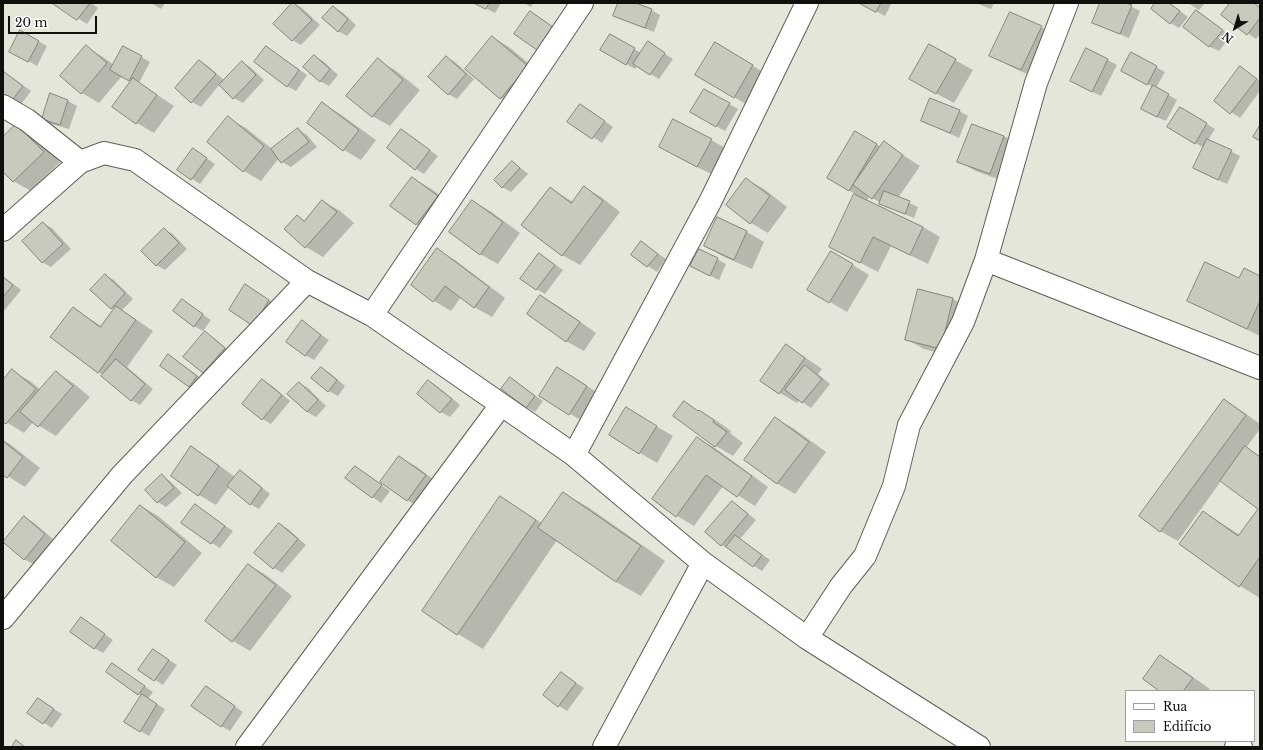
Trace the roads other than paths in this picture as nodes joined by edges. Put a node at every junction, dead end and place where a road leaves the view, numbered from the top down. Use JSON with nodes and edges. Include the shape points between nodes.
{"nodes":[{"id":1,"x":582,"y":3,"type":"edge"},
{"id":2,"x":807,"y":3,"type":"edge"},
{"id":3,"x":1067,"y":3,"type":"edge"},
{"id":4,"x":3,"y":106,"type":"edge"},
{"id":5,"x":80,"y":162,"type":"junction"},
{"id":6,"x":3,"y":230,"type":"edge"},
{"id":7,"x":986,"y":260,"type":"junction"},
{"id":8,"x":307,"y":281,"type":"junction"},
{"id":9,"x":372,"y":315,"type":"junction"},
{"id":10,"x":1260,"y":368,"type":"edge"},
{"id":11,"x":500,"y":405,"type":"junction"},
{"id":12,"x":574,"y":455,"type":"junction"},
{"id":13,"x":703,"y":563,"type":"junction"},
{"id":14,"x":3,"y":618,"type":"edge"},
{"id":15,"x":807,"y":638,"type":"junction"},
{"id":16,"x":247,"y":747,"type":"edge"},
{"id":17,"x":604,"y":747,"type":"edge"},
{"id":18,"x":979,"y":747,"type":"edge"},
{"id":19,"x":1236,"y":747,"type":"edge"},
{"id":20,"x":1241,"y":747,"type":"edge"}],
"edges":[{"from":1,"to":9,"type":"street"},
{"from":2,"to":12,"type":"street","via":[[710,202]]},
{"from":3,"to":7,"type":"street","via":[[1036,83]]},
{"from":4,"to":5,"type":"street","via":[[27,120]]},
{"from":5,"to":6,"type":"street"},
{"from":5,"to":8,"type":"street","via":[[104,152],[135,160]]},
{"from":7,"to":10,"type":"street"},
{"from":7,"to":15,"type":"street","via":[[963,322],[909,425],[894,486],[865,556],[841,586]]},
{"from":8,"to":9,"type":"street"},
{"from":8,"to":14,"type":"street","via":[[122,475]]},
{"from":9,"to":11,"type":"street"},
{"from":11,"to":12,"type":"street"},
{"from":11,"to":16,"type":"street"},
{"from":12,"to":13,"type":"street"},
{"from":13,"to":15,"type":"street"},
{"from":13,"to":17,"type":"street"},
{"from":15,"to":18,"type":"street"},
{"from":19,"to":20,"type":"street"}]}
